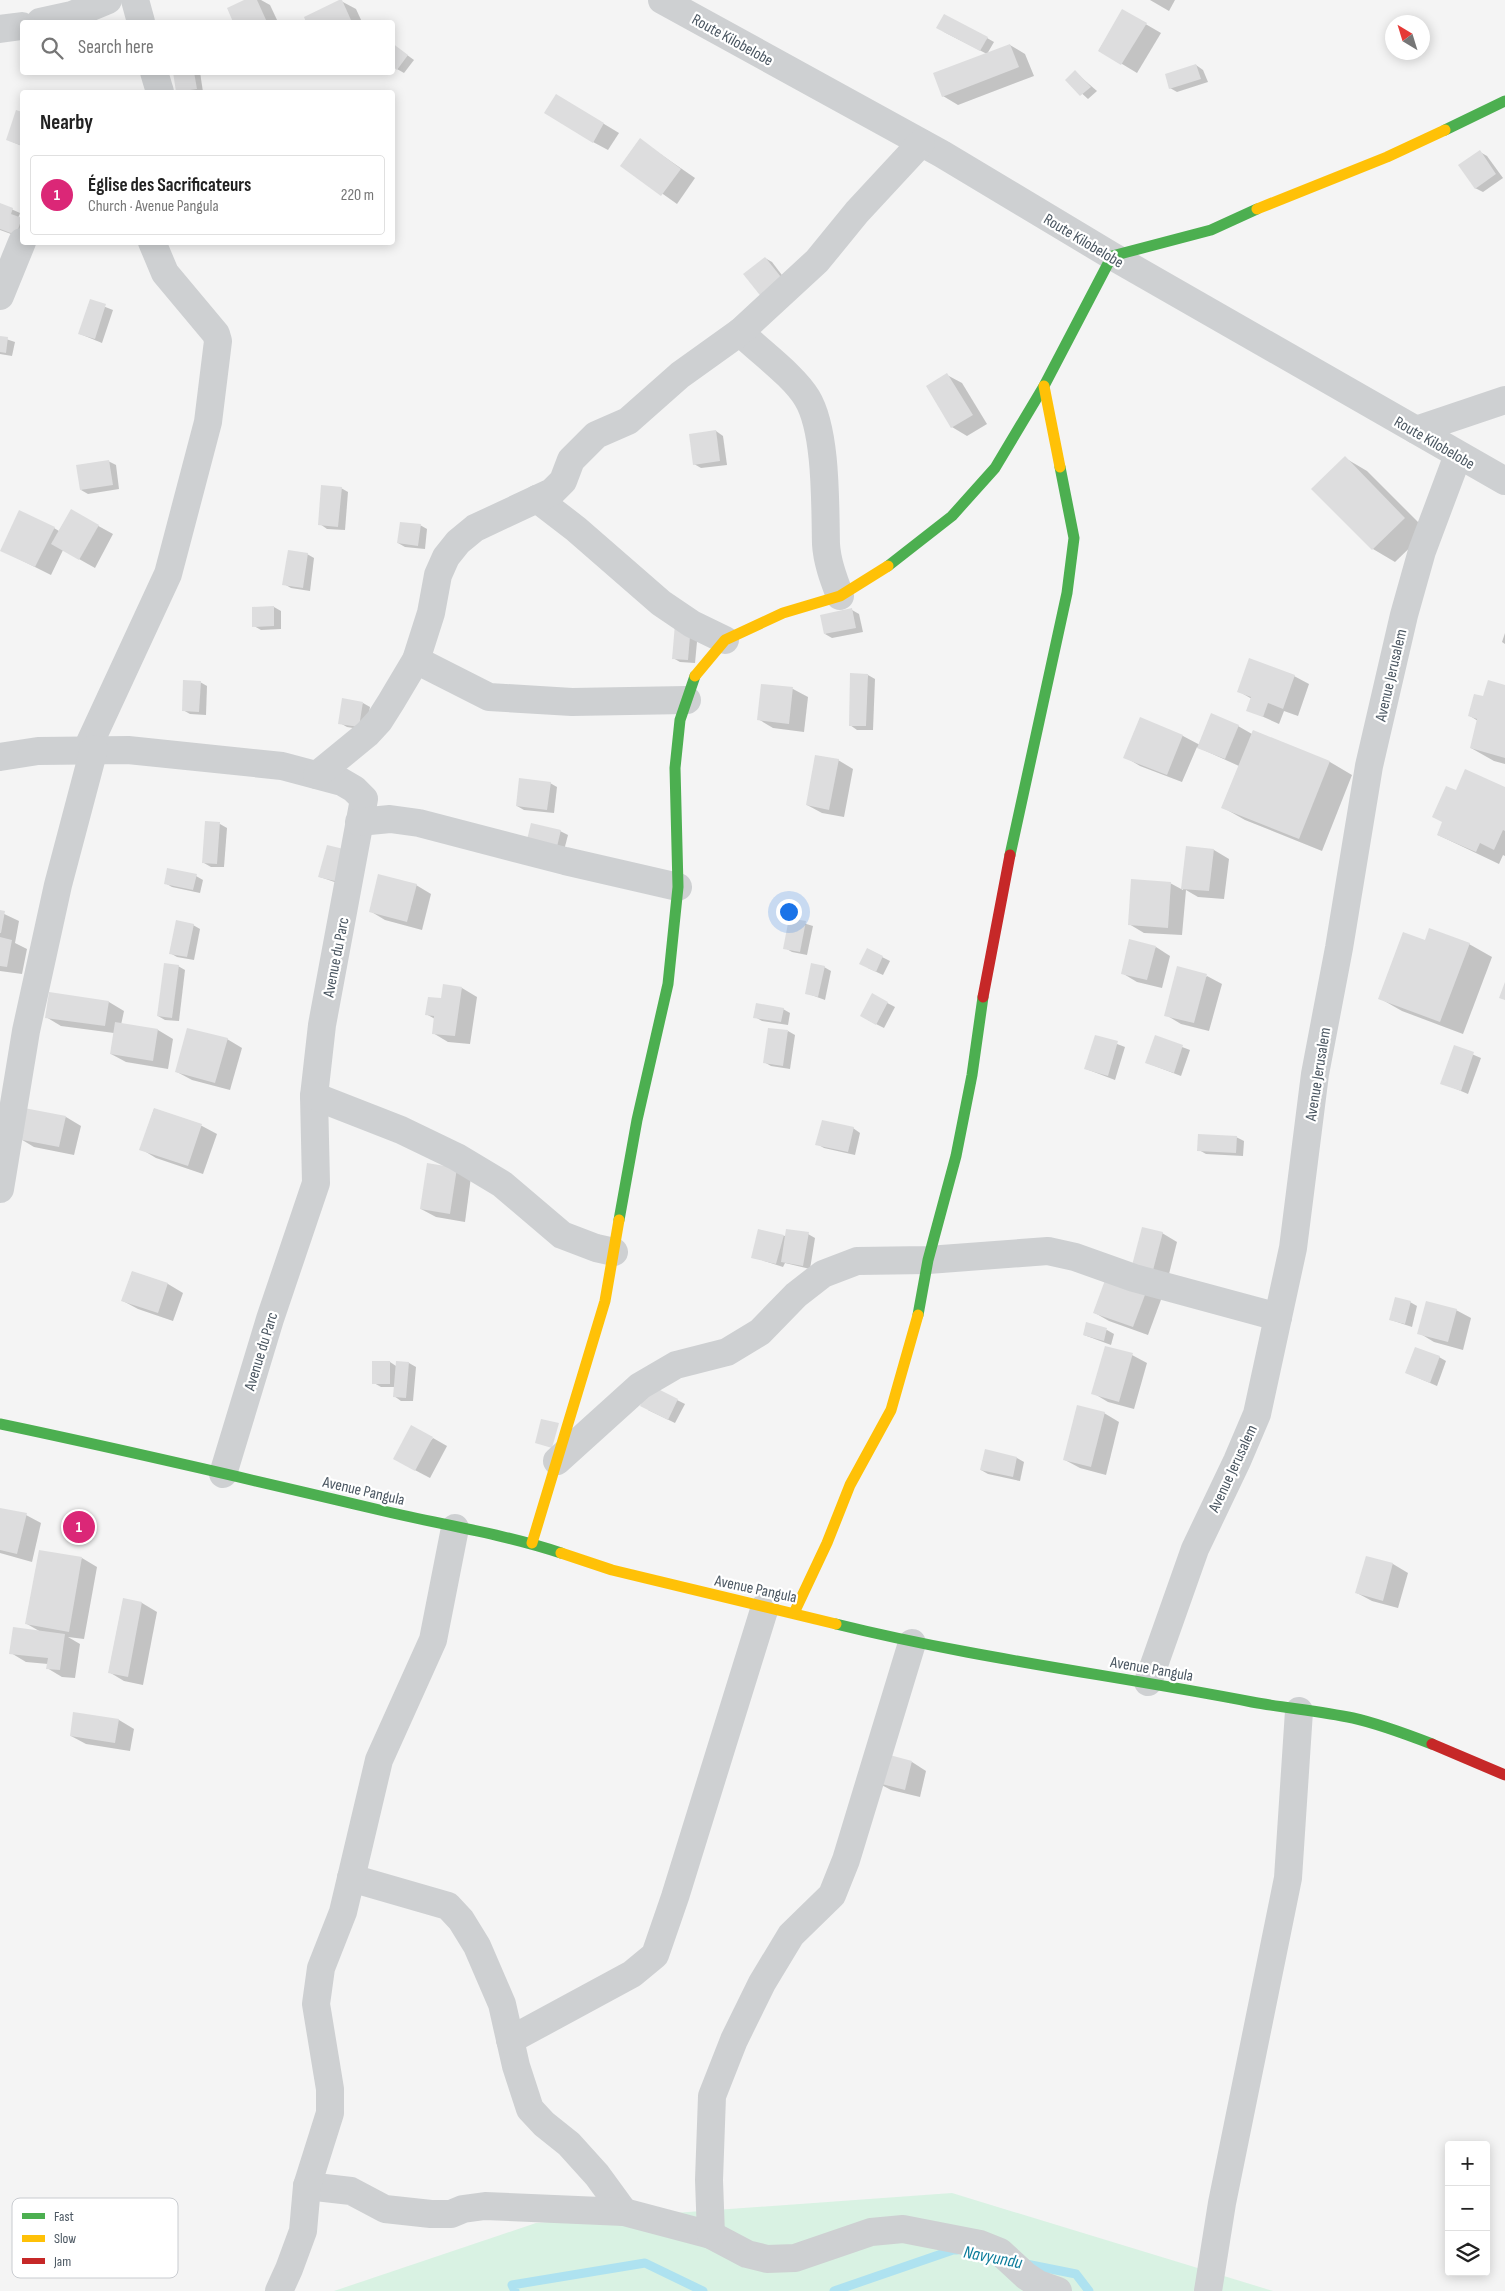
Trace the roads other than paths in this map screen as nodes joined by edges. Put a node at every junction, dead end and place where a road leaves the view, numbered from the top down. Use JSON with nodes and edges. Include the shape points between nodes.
{"nodes":[{"id":1,"x":108,"y":0,"type":"edge"},
{"id":2,"x":135,"y":0,"type":"edge"},
{"id":3,"x":662,"y":0,"type":"edge"},
{"id":4,"x":48,"y":20,"type":"edge"},
{"id":5,"x":140,"y":20,"type":"edge"},
{"id":6,"x":20,"y":26,"type":"edge"},
{"id":7,"x":0,"y":28,"type":"edge"},
{"id":8,"x":155,"y":75,"type":"edge"},
{"id":9,"x":159,"y":90,"type":"edge"},
{"id":10,"x":1505,"y":101,"type":"edge"},
{"id":11,"x":921,"y":143,"type":"junction"},
{"id":12,"x":21,"y":245,"type":"edge"},
{"id":13,"x":153,"y":245,"type":"edge"},
{"id":14,"x":1112,"y":256,"type":"junction"},
{"id":15,"x":0,"y":296,"type":"edge"},
{"id":16,"x":740,"y":332,"type":"junction"},
{"id":17,"x":1044,"y":386,"type":"junction"},
{"id":18,"x":1505,"y":400,"type":"edge"},
{"id":19,"x":1416,"y":430,"type":"junction"},
{"id":20,"x":1458,"y":455,"type":"junction"},
{"id":21,"x":1505,"y":481,"type":"edge"},
{"id":22,"x":537,"y":500,"type":"junction"},
{"id":23,"x":840,"y":596,"type":"junction"},
{"id":24,"x":725,"y":640,"type":"junction"},
{"id":25,"x":416,"y":660,"type":"junction"},
{"id":26,"x":687,"y":700,"type":"junction"},
{"id":27,"x":90,"y":749,"type":"junction"},
{"id":28,"x":0,"y":757,"type":"edge"},
{"id":29,"x":317,"y":775,"type":"junction"},
{"id":30,"x":359,"y":822,"type":"junction"},
{"id":31,"x":678,"y":886,"type":"junction"},
{"id":32,"x":314,"y":1096,"type":"junction"},
{"id":33,"x":0,"y":1183,"type":"edge"},
{"id":34,"x":614,"y":1252,"type":"junction"},
{"id":35,"x":928,"y":1260,"type":"junction"},
{"id":36,"x":1278,"y":1316,"type":"junction"},
{"id":37,"x":0,"y":1424,"type":"edge"},
{"id":38,"x":557,"y":1461,"type":"junction"},
{"id":39,"x":223,"y":1474,"type":"junction"},
{"id":40,"x":455,"y":1528,"type":"junction"},
{"id":41,"x":532,"y":1543,"type":"junction"},
{"id":42,"x":765,"y":1607,"type":"junction"},
{"id":43,"x":794,"y":1613,"type":"junction"},
{"id":44,"x":912,"y":1643,"type":"junction"},
{"id":45,"x":1148,"y":1682,"type":"junction"},
{"id":46,"x":1299,"y":1711,"type":"junction"},
{"id":47,"x":1505,"y":1775,"type":"edge"},
{"id":48,"x":352,"y":1878,"type":"junction"},
{"id":49,"x":510,"y":2040,"type":"junction"},
{"id":50,"x":307,"y":2186,"type":"junction"},
{"id":51,"x":624,"y":2212,"type":"junction"},
{"id":52,"x":712,"y":2235,"type":"junction"},
{"id":53,"x":279,"y":2291,"type":"edge"},
{"id":54,"x":1058,"y":2291,"type":"edge"},
{"id":55,"x":1208,"y":2291,"type":"edge"}],
"edges":[{"from":1,"to":4,"type":"street"},
{"from":2,"to":5,"type":"street"},
{"from":3,"to":11,"type":"street","name":"Route Kilobelobe"},
{"from":6,"to":7,"type":"street"},
{"from":8,"to":9,"type":"street"},
{"from":10,"to":14,"type":"street","via":[[1388,157],[1211,230]]},
{"from":11,"to":14,"type":"street","name":"Route Kilobelobe"},
{"from":11,"to":16,"type":"street","via":[[817,261]]},
{"from":12,"to":15,"type":"street"},
{"from":13,"to":27,"type":"street","via":[[165,273],[218,341],[208,422],[168,574]]},
{"from":14,"to":17,"type":"street"},
{"from":14,"to":19,"type":"street","name":"Route Kilobelobe"},
{"from":16,"to":22,"type":"street","via":[[680,375],[628,421],[596,435],[571,460],[563,481]]},
{"from":16,"to":23,"type":"street","via":[[791,377],[808,400],[825,478],[826,546]]},
{"from":17,"to":23,"type":"street","via":[[995,468],[952,516],[881,572]]},
{"from":17,"to":35,"type":"street","via":[[1074,538],[1069,584],[986,975],[958,1147]]},
{"from":18,"to":19,"type":"street"},
{"from":19,"to":20,"type":"street","name":"Route Kilobelobe"},
{"from":20,"to":21,"type":"street","name":"Route Kilobelobe"},
{"from":20,"to":36,"type":"street","name":"Avenue Jerusalem","via":[[1422,551],[1369,766],[1340,948],[1315,1074],[1293,1248]]},
{"from":22,"to":24,"type":"street","via":[[576,529],[661,603],[692,624]]},
{"from":22,"to":25,"type":"street","via":[[475,528],[446,557],[438,575],[431,613]]},
{"from":23,"to":24,"type":"street","via":[[783,613]]},
{"from":24,"to":26,"type":"street","via":[[695,676]]},
{"from":25,"to":26,"type":"street","via":[[489,697],[572,702]]},
{"from":25,"to":29,"type":"street","via":[[379,722]]},
{"from":26,"to":31,"type":"street","via":[[680,720],[675,768]]},
{"from":27,"to":28,"type":"street","name":"Avenue du Parc","via":[[38,751]]},
{"from":27,"to":29,"type":"street","name":"Avenue du Parc","via":[[282,766]]},
{"from":27,"to":33,"type":"street","via":[[37,983]]},
{"from":29,"to":30,"type":"street","name":"Avenue du Parc","via":[[342,782],[364,799]]},
{"from":30,"to":31,"type":"street","via":[[390,819],[419,823]]},
{"from":30,"to":32,"type":"street","name":"Avenue du Parc","via":[[322,1025]]},
{"from":31,"to":34,"type":"street","via":[[668,984],[637,1120]]},
{"from":32,"to":34,"type":"street","via":[[401,1130],[457,1157],[502,1184],[562,1235]]},
{"from":32,"to":39,"type":"street","name":"Avenue du Parc","via":[[316,1183]]},
{"from":34,"to":38,"type":"street","via":[[605,1301]]},
{"from":35,"to":36,"type":"street","via":[[1048,1251],[1076,1257],[1134,1278]]},
{"from":35,"to":38,"type":"street","via":[[857,1261],[823,1274],[796,1295],[760,1332],[727,1352],[676,1365],[640,1386]]},
{"from":35,"to":43,"type":"street","via":[[915,1331],[892,1410],[850,1485]]},
{"from":36,"to":45,"type":"street","name":"Avenue Jerusalem","via":[[1257,1414],[1195,1548]]},
{"from":37,"to":39,"type":"street","name":"Avenue Pangula"},
{"from":38,"to":41,"type":"street"},
{"from":39,"to":40,"type":"street","name":"Avenue Pangula"},
{"from":40,"to":41,"type":"street","name":"Avenue Pangula"},
{"from":40,"to":48,"type":"street","via":[[433,1640],[379,1760]]},
{"from":41,"to":42,"type":"street","name":"Avenue Pangula","via":[[612,1570]]},
{"from":42,"to":43,"type":"street","name":"Avenue Pangula"},
{"from":42,"to":49,"type":"street","via":[[676,1897],[655,1955],[632,1974]]},
{"from":43,"to":44,"type":"street","name":"Avenue Pangula"},
{"from":44,"to":45,"type":"street","name":"Avenue Pangula"},
{"from":44,"to":52,"type":"street","via":[[846,1860],[832,1895],[791,1935],[762,1983],[734,2040],[712,2096],[709,2180]]},
{"from":45,"to":46,"type":"street","name":"Avenue Pangula"},
{"from":46,"to":47,"type":"street","name":"Avenue Pangula","via":[[1324,1712],[1377,1724]]},
{"from":46,"to":55,"type":"street","via":[[1288,1878],[1222,2203]]},
{"from":48,"to":49,"type":"street","via":[[448,1906],[477,1946],[502,2004]]},
{"from":48,"to":50,"type":"street","via":[[343,1912],[321,1968],[316,2004],[330,2089],[330,2114]]},
{"from":49,"to":51,"type":"street","via":[[530,2109],[569,2144]]},
{"from":50,"to":51,"type":"street","via":[[352,2191],[385,2209],[430,2214],[450,2214],[463,2208],[485,2206]]},
{"from":50,"to":53,"type":"street","via":[[303,2231]]},
{"from":51,"to":52,"type":"street"},
{"from":52,"to":54,"type":"street","via":[[747,2254],[767,2259],[795,2258],[871,2232],[902,2229],[980,2244],[1000,2252],[1038,2284]]}]}
